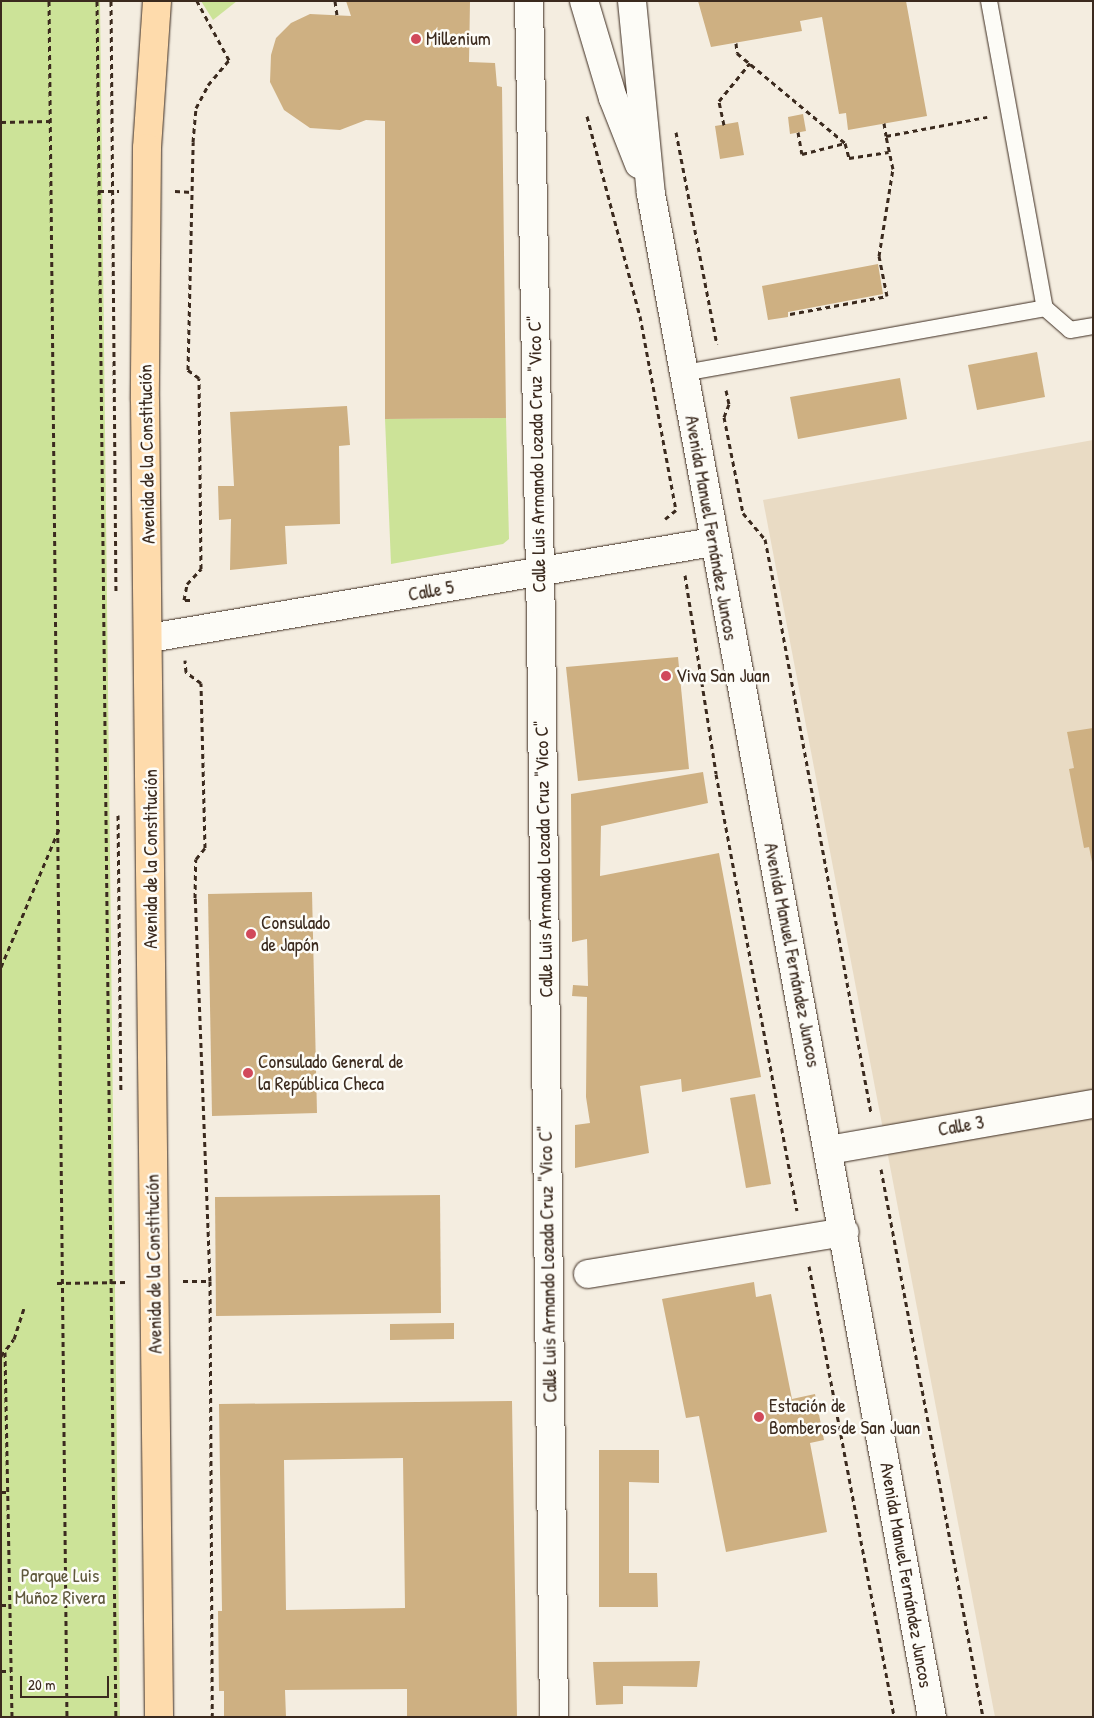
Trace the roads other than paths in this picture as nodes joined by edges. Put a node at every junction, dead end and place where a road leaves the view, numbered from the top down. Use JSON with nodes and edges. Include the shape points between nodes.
{"nodes":[{"id":1,"x":157,"y":1,"type":"edge"},
{"id":2,"x":529,"y":1,"type":"edge"},
{"id":3,"x":584,"y":1,"type":"edge"},
{"id":4,"x":632,"y":1,"type":"edge"},
{"id":5,"x":989,"y":1,"type":"edge"},
{"id":6,"x":651,"y":194,"type":"junction"},
{"id":7,"x":1045,"y":308,"type":"junction"},
{"id":8,"x":1093,"y":326,"type":"edge"},
{"id":9,"x":684,"y":373,"type":"junction"},
{"id":10,"x":712,"y":542,"type":"junction"},
{"id":11,"x":538,"y":572,"type":"junction"},
{"id":12,"x":150,"y":638,"type":"junction"},
{"id":13,"x":1093,"y":1104,"type":"edge"},
{"id":14,"x":829,"y":1150,"type":"junction"},
{"id":15,"x":845,"y":1232,"type":"junction"},
{"id":16,"x":588,"y":1274,"type":"dead end"},
{"id":17,"x":159,"y":1717,"type":"edge"},
{"id":18,"x":554,"y":1717,"type":"edge"},
{"id":19,"x":932,"y":1717,"type":"edge"}],
"edges":[{"from":1,"to":12,"type":"main road","name":"Avenida de la Constitución","via":[[147,148],[146,400]]},
{"from":2,"to":11,"type":"street","name":"Calle Luis Armando Lozada Cruz \"Vico C\""},
{"from":3,"to":6,"type":"street","name":"Avenida Manuel Fernández Juncos","via":[[613,98]]},
{"from":4,"to":6,"type":"street","name":"Avenida Manuel Fernández Juncos"},
{"from":5,"to":7,"type":"lane"},
{"from":6,"to":9,"type":"street","name":"Avenida Manuel Fernández Juncos"},
{"from":7,"to":8,"type":"lane","via":[[1070,330]]},
{"from":7,"to":9,"type":"lane"},
{"from":9,"to":10,"type":"street","name":"Avenida Manuel Fernández Juncos"},
{"from":10,"to":11,"type":"street","name":"Calle 5"},
{"from":10,"to":14,"type":"street","name":"Avenida Manuel Fernández Juncos"},
{"from":11,"to":12,"type":"street","name":"Calle 5","via":[[185,635]]},
{"from":11,"to":18,"type":"street","name":"Calle Luis Armando Lozada Cruz \"Vico C\""},
{"from":12,"to":17,"type":"main road","name":"Avenida de la Constitución"},
{"from":13,"to":14,"type":"street","name":"Calle 3"},
{"from":14,"to":15,"type":"street","name":"Avenida Manuel Fernández Juncos"},
{"from":15,"to":16,"type":"street"},
{"from":15,"to":19,"type":"street","name":"Avenida Manuel Fernández Juncos"}]}
